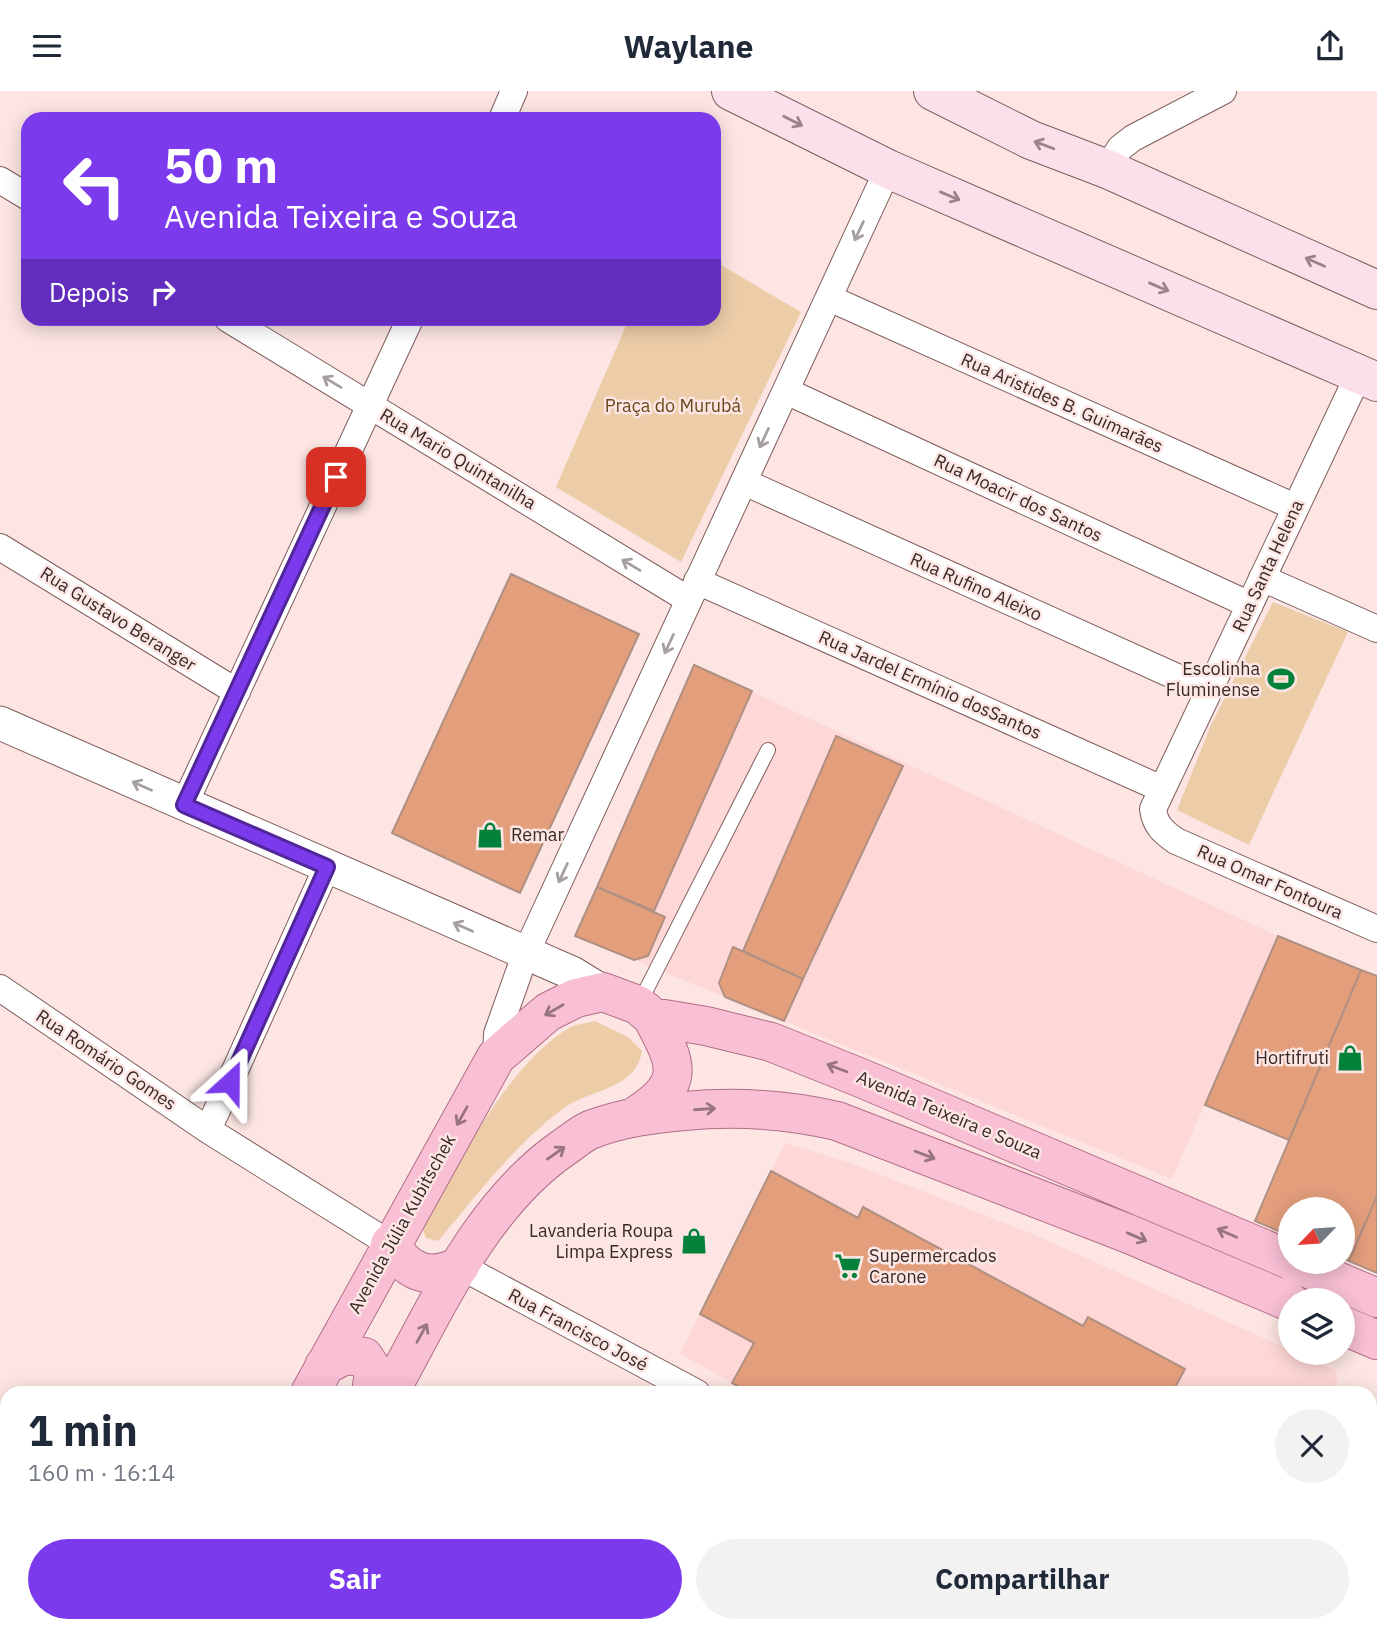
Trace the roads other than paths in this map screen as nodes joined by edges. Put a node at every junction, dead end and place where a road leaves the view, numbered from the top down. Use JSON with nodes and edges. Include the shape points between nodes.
{"nodes":[{"id":1,"x":514,"y":91,"type":"edge"},
{"id":2,"x":933,"y":91,"type":"edge"},
{"id":3,"x":1223,"y":91,"type":"edge"},
{"id":4,"x":746,"y":95,"type":"edge"},
{"id":5,"x":505,"y":112,"type":"edge"},
{"id":6,"x":888,"y":169,"type":"junction"},
{"id":7,"x":1107,"y":169,"type":"junction"},
{"id":8,"x":0,"y":180,"type":"edge"},
{"id":9,"x":21,"y":193,"type":"edge"},
{"id":10,"x":1377,"y":290,"type":"edge"},
{"id":11,"x":829,"y":298,"type":"junction"},
{"id":12,"x":239,"y":326,"type":"edge"},
{"id":13,"x":407,"y":326,"type":"edge"},
{"id":14,"x":1368,"y":378,"type":"edge"},
{"id":15,"x":786,"y":391,"type":"junction"},
{"id":16,"x":369,"y":405,"type":"junction"},
{"id":17,"x":744,"y":482,"type":"junction"},
{"id":18,"x":1295,"y":507,"type":"junction"},
{"id":19,"x":0,"y":547,"type":"edge"},
{"id":20,"x":1262,"y":578,"type":"junction"},
{"id":21,"x":693,"y":591,"type":"junction"},
{"id":22,"x":1250,"y":605,"type":"junction"},
{"id":23,"x":1377,"y":629,"type":"edge"},
{"id":24,"x":1208,"y":691,"type":"junction"},
{"id":25,"x":237,"y":692,"type":"junction"},
{"id":26,"x":0,"y":723,"type":"edge"},
{"id":27,"x":768,"y":750,"type":"dead end"},
{"id":28,"x":1162,"y":789,"type":"junction"},
{"id":29,"x":184,"y":805,"type":"junction"},
{"id":30,"x":1164,"y":833,"type":"joint"},
{"id":31,"x":327,"y":867,"type":"junction"},
{"id":32,"x":1377,"y":929,"type":"edge"},
{"id":33,"x":525,"y":955,"type":"junction"},
{"id":34,"x":0,"y":988,"type":"edge"},
{"id":35,"x":603,"y":992,"type":"junction"},
{"id":36,"x":645,"y":1011,"type":"junction"},
{"id":37,"x":495,"y":1057,"type":"junction"},
{"id":38,"x":637,"y":1115,"type":"junction"},
{"id":39,"x":208,"y":1130,"type":"junction"},
{"id":40,"x":390,"y":1244,"type":"junction"},
{"id":41,"x":1278,"y":1255,"type":"edge"},
{"id":42,"x":460,"y":1266,"type":"junction"},
{"id":43,"x":1322,"y":1274,"type":"edge"},
{"id":44,"x":1278,"y":1297,"type":"edge"},
{"id":45,"x":1377,"y":1298,"type":"edge"},
{"id":46,"x":1355,"y":1331,"type":"edge"},
{"id":47,"x":1377,"y":1340,"type":"edge"},
{"id":48,"x":317,"y":1379,"type":"edge"},
{"id":49,"x":372,"y":1386,"type":"edge"},
{"id":50,"x":392,"y":1386,"type":"edge"},
{"id":51,"x":684,"y":1386,"type":"edge"}],
"edges":[{"from":1,"to":5,"type":"street"},
{"from":7,"to":2,"type":"main road","one_way":true,"via":[[1031,140]]},
{"from":3,"to":7,"type":"street","via":[[1133,138],[1120,148]]},
{"from":4,"to":6,"type":"main road","one_way":true},
{"from":6,"to":11,"type":"street","one_way":true},
{"from":6,"to":14,"type":"main road","one_way":true},
{"from":10,"to":7,"type":"main road","one_way":true},
{"from":8,"to":9,"type":"street"},
{"from":11,"to":15,"type":"street"},
{"from":11,"to":18,"type":"street","name":"Rua Aristides B. Guimarães"},
{"from":16,"to":12,"type":"street","name":"Rua Mario Quintanilha","one_way":true},
{"from":13,"to":16,"type":"street"},
{"from":14,"to":18,"type":"street","name":"Rua Santa Helena"},
{"from":15,"to":17,"type":"street","one_way":true},
{"from":15,"to":22,"type":"street","name":"Rua Moacir dos Santos"},
{"from":21,"to":16,"type":"street","name":"Rua Mario Quintanilha","one_way":true},
{"from":16,"to":25,"type":"street"},
{"from":17,"to":21,"type":"street"},
{"from":17,"to":24,"type":"street","name":"Rua Rufino Aleixo"},
{"from":18,"to":20,"type":"street","name":"Rua Santa Helena"},
{"from":19,"to":25,"type":"street","name":"Rua Gustavo Beranger"},
{"from":20,"to":22,"type":"street","name":"Rua Santa Helena"},
{"from":20,"to":23,"type":"street"},
{"from":21,"to":28,"type":"street","name":"Rua Jardel Ermínio dosSantos"},
{"from":21,"to":33,"type":"street","one_way":true},
{"from":22,"to":24,"type":"street","name":"Rua Santa Helena"},
{"from":24,"to":28,"type":"street","name":"Rua Santa Helena"},
{"from":25,"to":29,"type":"street"},
{"from":29,"to":26,"type":"street","name":"Avenida Teixeira e Souza","one_way":true},
{"from":27,"to":36,"type":"lane"},
{"from":28,"to":30,"type":"street","name":"Rua Santa Helena","via":[[1153,809],[1154,821]]},
{"from":29,"to":31,"type":"street","name":"Avenida Teixeira e Souza"},
{"from":30,"to":32,"type":"street","name":"Rua Omar Fontoura"},
{"from":33,"to":31,"type":"street","name":"Avenida Teixeira e Souza","one_way":true},
{"from":31,"to":39,"type":"street"},
{"from":33,"to":35,"type":"street","name":"Avenida Teixeira e Souza","via":[[572,973]]},
{"from":33,"to":37,"type":"street","via":[[497,1034]]},
{"from":34,"to":39,"type":"street","name":"Rua Romário Gomes"},
{"from":35,"to":36,"type":"main road","name":"Avenida Teixeira e Souza"},
{"from":35,"to":37,"type":"main road","one_way":true,"via":[[576,998],[548,1013]]},
{"from":36,"to":38,"type":"main road","via":[[670,1051],[674,1077],[662,1099]]},
{"from":41,"to":36,"type":"main road","name":"Avenida Teixeira e Souza","one_way":true,"via":[[784,1047]]},
{"from":37,"to":40,"type":"main road","name":"Avenida Júlia Kubitschek","one_way":true},
{"from":42,"to":38,"type":"main road","one_way":true,"via":[[499,1209],[540,1164],[587,1131]]},
{"from":38,"to":44,"type":"main road","one_way":true,"via":[[745,1107],[789,1110],[837,1121]]},
{"from":39,"to":40,"type":"street","name":"Rua Romário Gomes"},
{"from":40,"to":42,"type":"main road","via":[[414,1270],[443,1274]]},
{"from":40,"to":48,"type":"main road","name":"Avenida Júlia Kubitschek"},
{"from":50,"to":42,"type":"main road","one_way":true},
{"from":42,"to":51,"type":"street","name":"Rua Francisco José"},
{"from":43,"to":45,"type":"main road","name":"Avenida Teixeira e Souza"},
{"from":46,"to":47,"type":"main road"},
{"from":48,"to":49,"type":"main road","via":[[345,1355],[364,1357],[374,1372]]}]}
